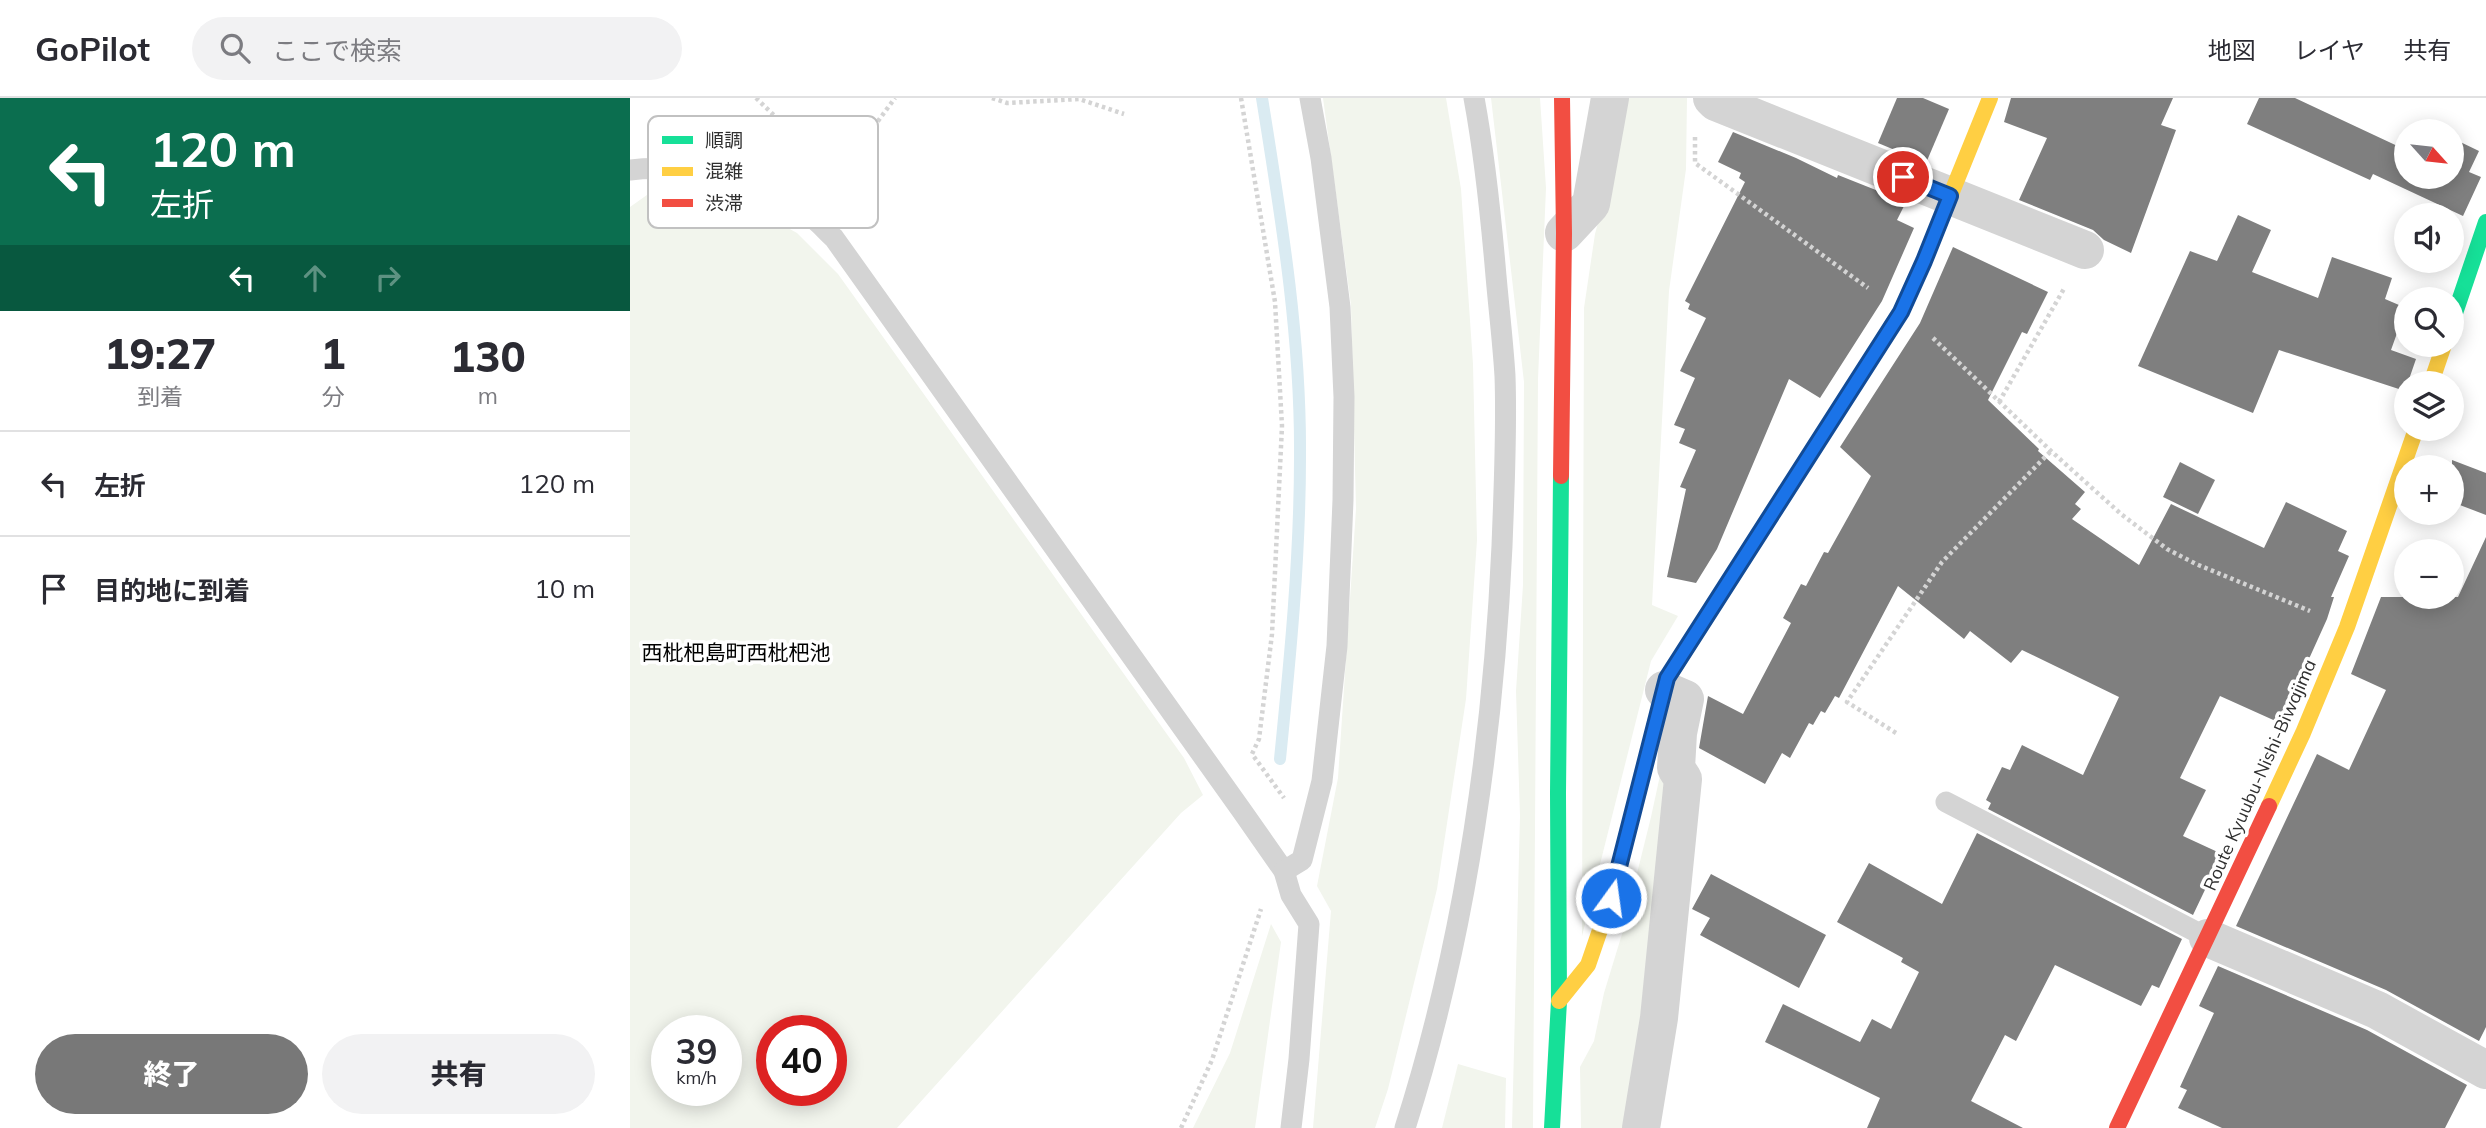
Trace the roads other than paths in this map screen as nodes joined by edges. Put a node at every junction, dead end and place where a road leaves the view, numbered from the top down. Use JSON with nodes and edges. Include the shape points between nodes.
{"nodes":[{"id":1,"x":1310,"y":98,"type":"edge"},
{"id":2,"x":1474,"y":98,"type":"edge"},
{"id":3,"x":1562,"y":98,"type":"edge"},
{"id":4,"x":1610,"y":98,"type":"edge"},
{"id":5,"x":1990,"y":98,"type":"edge"},
{"id":6,"x":1704,"y":112,"type":"edge"},
{"id":7,"x":648,"y":167,"type":"edge"},
{"id":8,"x":630,"y":170,"type":"edge"},
{"id":9,"x":1950,"y":196,"type":"junction"},
{"id":10,"x":2486,"y":222,"type":"edge"},
{"id":11,"x":824,"y":228,"type":"edge"},
{"id":12,"x":1564,"y":233,"type":"junction"},
{"id":13,"x":2085,"y":250,"type":"road end"},
{"id":14,"x":2464,"y":287,"type":"edge"},
{"id":15,"x":2412,"y":441,"type":"edge"},
{"id":16,"x":1664,"y":690,"type":"junction"},
{"id":17,"x":1946,"y":802,"type":"dead end"},
{"id":18,"x":1283,"y":871,"type":"junction"},
{"id":19,"x":2208,"y":938,"type":"junction"},
{"id":20,"x":1559,"y":1000,"type":"junction"},
{"id":21,"x":2486,"y":1070,"type":"edge"},
{"id":22,"x":1291,"y":1128,"type":"edge"},
{"id":23,"x":1405,"y":1128,"type":"edge"},
{"id":24,"x":1552,"y":1128,"type":"edge"},
{"id":25,"x":1642,"y":1128,"type":"edge"},
{"id":26,"x":2117,"y":1128,"type":"edge"}],
"edges":[{"from":1,"to":18,"type":"lane","via":[[1340,307],[1343,500],[1337,646],[1322,781],[1302,860]]},
{"from":2,"to":23,"type":"lane","via":[[1505,377],[1499,605],[1479,810],[1448,967]]},
{"from":3,"to":12,"type":"street"},
{"from":4,"to":12,"type":"street","via":[[1591,204]]},
{"from":5,"to":9,"type":"street"},
{"from":6,"to":9,"type":"street","via":[[1716,102]]},
{"from":7,"to":8,"type":"lane"},
{"from":9,"to":13,"type":"street"},
{"from":9,"to":16,"type":"street","via":[[1901,312],[1667,678]]},
{"from":10,"to":14,"type":"street"},
{"from":11,"to":18,"type":"lane"},
{"from":12,"to":20,"type":"street"},
{"from":15,"to":19,"type":"street","name":"Route Kyuubu-Nishi-Biwajima","via":[[2347,627]]},
{"from":16,"to":20,"type":"street","via":[[1611,898],[1588,965]]},
{"from":16,"to":25,"type":"street","via":[[1685,699],[1676,768],[1683,779],[1659,1018]]},
{"from":17,"to":19,"type":"lane"},
{"from":18,"to":22,"type":"lane","via":[[1309,924]]},
{"from":19,"to":21,"type":"street","via":[[2376,1010]]},
{"from":19,"to":26,"type":"street","name":"Route Kyuubu-Nishi-Biwajima"},
{"from":20,"to":24,"type":"street"}]}
